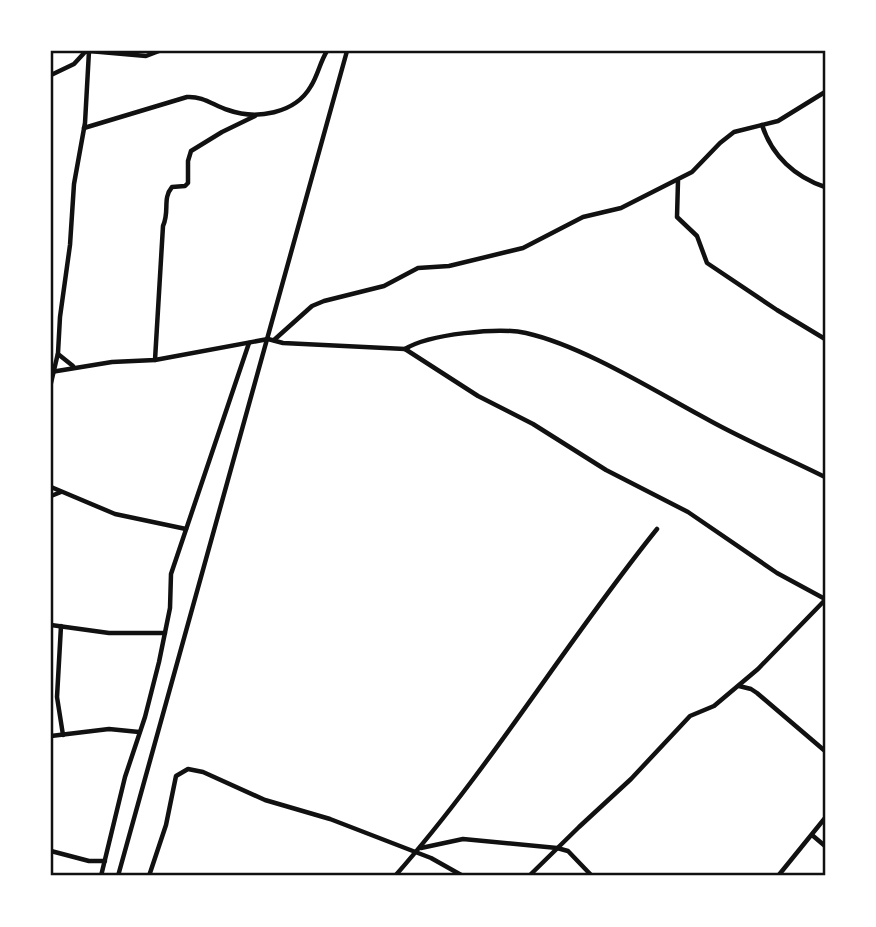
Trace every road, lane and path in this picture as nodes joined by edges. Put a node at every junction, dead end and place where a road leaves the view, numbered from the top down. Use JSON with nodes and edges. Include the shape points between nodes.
{"nodes":[{"id":1,"x":89,"y":51,"type":"edge"},
{"id":2,"x":159,"y":51,"type":"edge"},
{"id":3,"x":327,"y":51,"type":"edge"},
{"id":4,"x":347,"y":51,"type":"edge"},
{"id":5,"x":51,"y":75,"type":"edge"},
{"id":6,"x":825,"y":92,"type":"edge"},
{"id":7,"x":255,"y":116,"type":"junction"},
{"id":8,"x":762,"y":125,"type":"junction"},
{"id":9,"x":84,"y":128,"type":"junction"},
{"id":10,"x":678,"y":180,"type":"junction"},
{"id":11,"x":825,"y":187,"type":"edge"},
{"id":12,"x":825,"y":339,"type":"edge"},
{"id":13,"x":271,"y":340,"type":"junction"},
{"id":14,"x":249,"y":342,"type":"junction"},
{"id":15,"x":405,"y":349,"type":"junction"},
{"id":16,"x":58,"y":353,"type":"junction"},
{"id":17,"x":155,"y":360,"type":"junction"},
{"id":18,"x":75,"y":366,"type":"junction"},
{"id":19,"x":53,"y":372,"type":"edge"},
{"id":20,"x":51,"y":383,"type":"edge"},
{"id":21,"x":825,"y":477,"type":"edge"},
{"id":22,"x":51,"y":487,"type":"edge"},
{"id":23,"x":62,"y":492,"type":"junction"},
{"id":24,"x":51,"y":496,"type":"edge"},
{"id":25,"x":186,"y":529,"type":"junction"},
{"id":26,"x":657,"y":530,"type":"dead end"},
{"id":27,"x":825,"y":600,"type":"edge"},
{"id":28,"x":51,"y":625,"type":"edge"},
{"id":29,"x":61,"y":626,"type":"junction"},
{"id":30,"x":165,"y":633,"type":"junction"},
{"id":31,"x":738,"y":685,"type":"junction"},
{"id":32,"x":139,"y":732,"type":"junction"},
{"id":33,"x":63,"y":735,"type":"junction"},
{"id":34,"x":51,"y":736,"type":"edge"},
{"id":35,"x":825,"y":751,"type":"edge"},
{"id":36,"x":825,"y":818,"type":"edge"},
{"id":37,"x":812,"y":835,"type":"junction"},
{"id":38,"x":825,"y":846,"type":"edge"},
{"id":39,"x":557,"y":848,"type":"junction"},
{"id":40,"x":418,"y":850,"type":"junction"},
{"id":41,"x":51,"y":851,"type":"edge"},
{"id":42,"x":105,"y":861,"type":"junction"},
{"id":43,"x":101,"y":876,"type":"edge"},
{"id":44,"x":118,"y":876,"type":"edge"},
{"id":45,"x":149,"y":876,"type":"edge"},
{"id":46,"x":395,"y":876,"type":"edge"},
{"id":47,"x":463,"y":876,"type":"edge"},
{"id":48,"x":529,"y":876,"type":"edge"},
{"id":49,"x":592,"y":876,"type":"edge"},
{"id":50,"x":778,"y":876,"type":"edge"}],
"edges":[{"from":1,"to":2,"type":"street","via":[[146,56]]},
{"from":1,"to":5,"type":"street"},
{"from":1,"to":9,"type":"street"},
{"from":3,"to":7,"type":"street","via":[[303,96],[293,105]]},
{"from":4,"to":13,"type":"street"},
{"from":6,"to":8,"type":"street","via":[[778,121]]},
{"from":7,"to":9,"type":"street","via":[[187,97]]},
{"from":7,"to":17,"type":"street","via":[[191,151],[188,183],[168,192]]},
{"from":8,"to":10,"type":"street","via":[[734,132]]},
{"from":8,"to":11,"type":"street","via":[[776,154],[796,173]]},
{"from":9,"to":16,"type":"street","via":[[74,184]]},
{"from":10,"to":12,"type":"street","via":[[677,217],[697,236],[707,262]]},
{"from":10,"to":13,"type":"street","via":[[621,208],[575,220],[523,248],[449,266],[418,268],[384,286],[324,301]]},
{"from":13,"to":14,"type":"street"},
{"from":13,"to":15,"type":"street"},
{"from":13,"to":44,"type":"street"},
{"from":14,"to":17,"type":"street"},
{"from":14,"to":25,"type":"street"},
{"from":15,"to":21,"type":"street","via":[[422,341],[494,331],[550,340]]},
{"from":15,"to":27,"type":"street","via":[[606,470],[688,512]]},
{"from":16,"to":18,"type":"street"},
{"from":16,"to":19,"type":"street"},
{"from":17,"to":18,"type":"street"},
{"from":18,"to":19,"type":"street"},
{"from":19,"to":20,"type":"street"},
{"from":22,"to":23,"type":"street"},
{"from":23,"to":24,"type":"street"},
{"from":23,"to":25,"type":"street","via":[[115,514]]},
{"from":25,"to":30,"type":"street","via":[[171,574]]},
{"from":26,"to":40,"type":"street"},
{"from":27,"to":31,"type":"street"},
{"from":28,"to":29,"type":"street"},
{"from":29,"to":30,"type":"street","via":[[109,633]]},
{"from":29,"to":33,"type":"street","via":[[57,697]]},
{"from":30,"to":32,"type":"street"},
{"from":31,"to":35,"type":"street","via":[[757,693]]},
{"from":31,"to":39,"type":"street","via":[[714,706],[690,716],[639,772]]},
{"from":32,"to":33,"type":"street","via":[[108,729]]},
{"from":32,"to":42,"type":"street"},
{"from":33,"to":34,"type":"street"},
{"from":36,"to":37,"type":"street"},
{"from":37,"to":38,"type":"street"},
{"from":37,"to":50,"type":"street"},
{"from":39,"to":40,"type":"street","via":[[463,839]]},
{"from":39,"to":48,"type":"street"},
{"from":39,"to":49,"type":"street","via":[[568,851]]},
{"from":40,"to":45,"type":"street","via":[[265,800],[188,769],[176,776]]},
{"from":40,"to":46,"type":"street"},
{"from":40,"to":47,"type":"street"},
{"from":41,"to":42,"type":"street"},
{"from":42,"to":43,"type":"street"}]}
